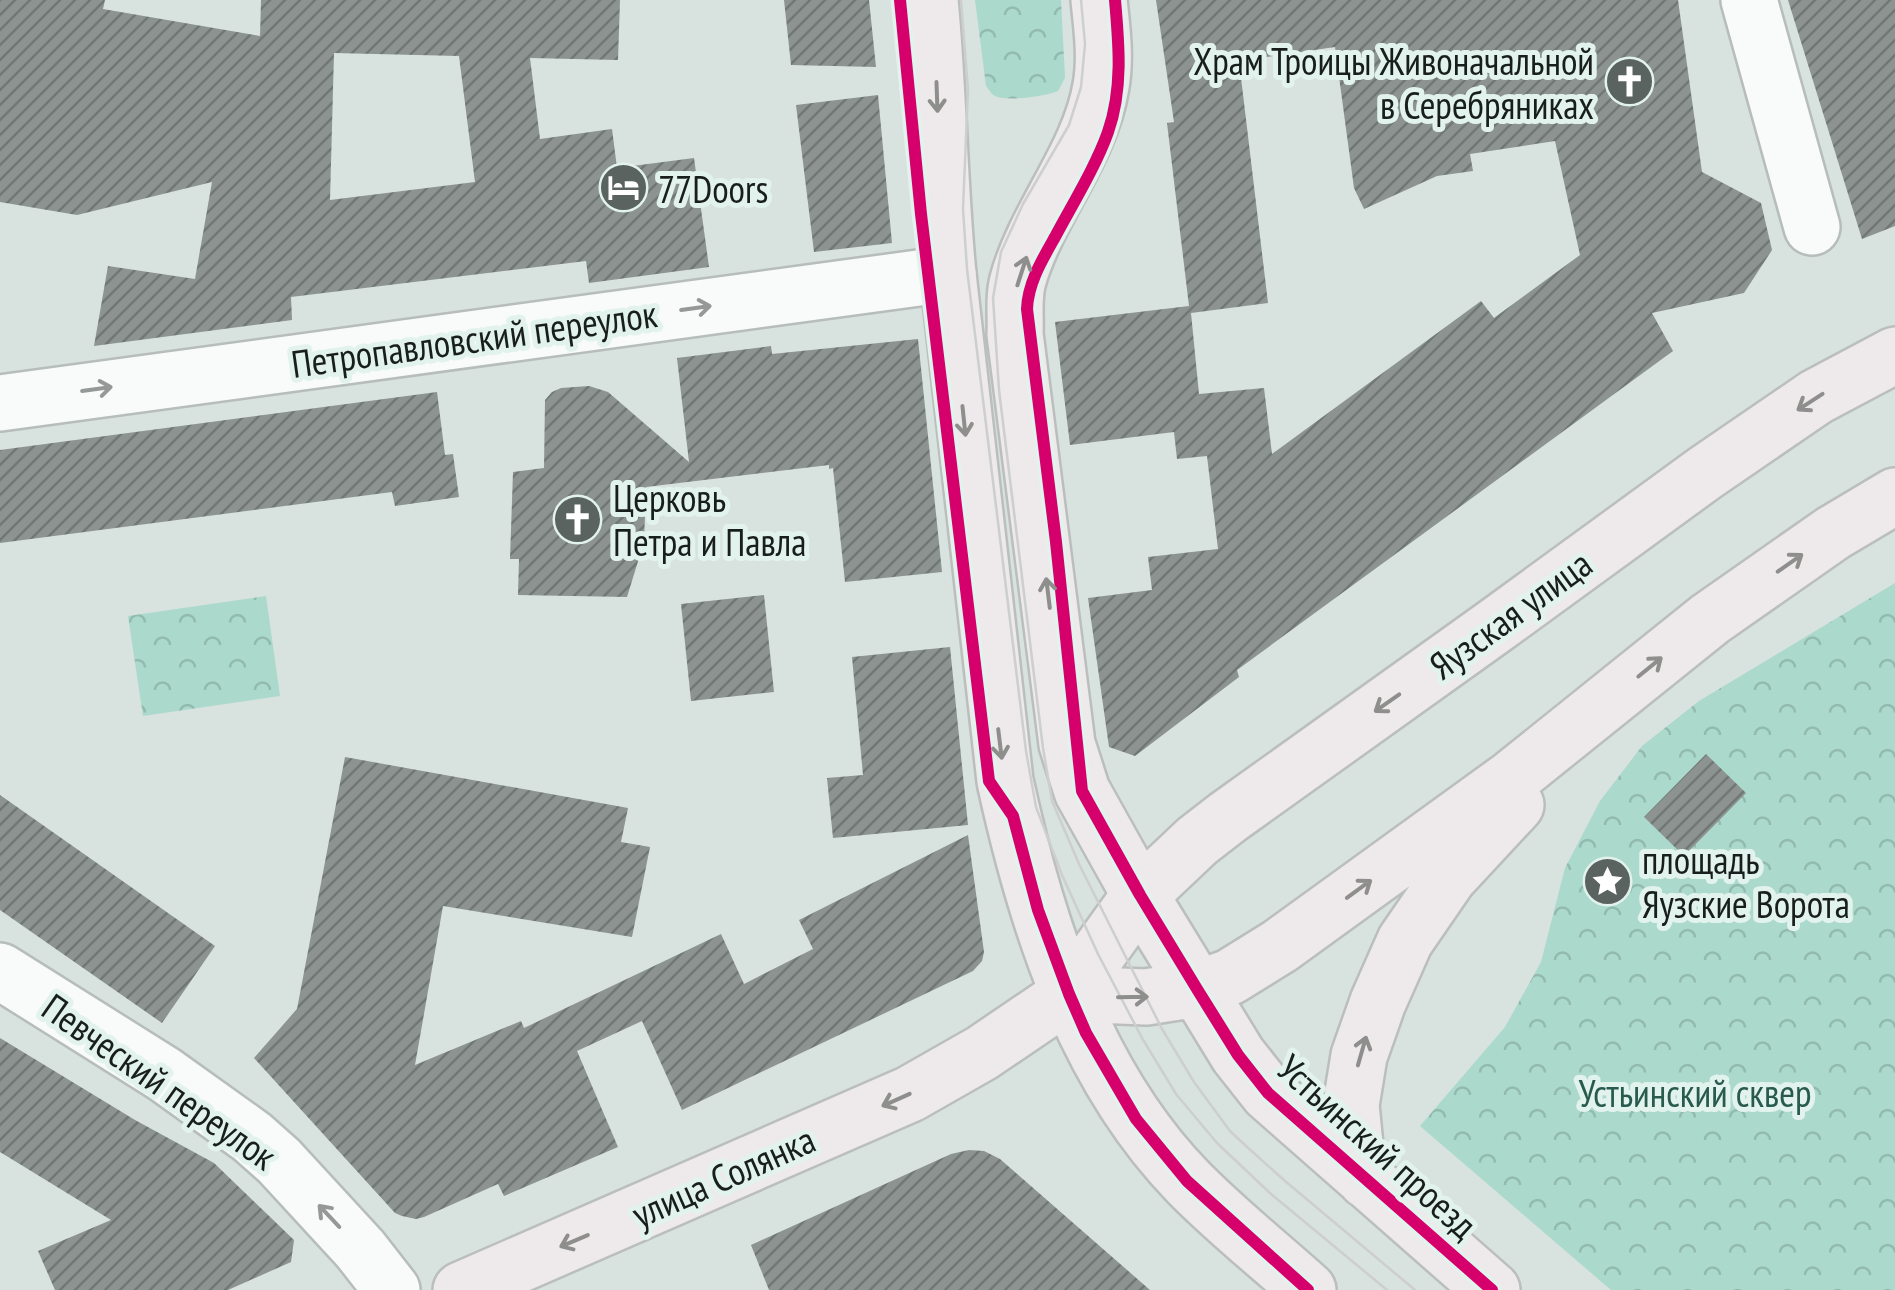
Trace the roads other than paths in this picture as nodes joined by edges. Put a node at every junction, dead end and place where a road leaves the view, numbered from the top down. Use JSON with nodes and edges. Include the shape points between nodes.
{"nodes":[{"id":1,"x":930,"y":0,"type":"edge"},
{"id":2,"x":1099,"y":0,"type":"edge"},
{"id":3,"x":1749,"y":0,"type":"edge"},
{"id":4,"x":1812,"y":227,"type":"dead end"},
{"id":5,"x":948,"y":274,"type":"junction"},
{"id":6,"x":1895,"y":355,"type":"edge"},
{"id":7,"x":0,"y":402,"type":"edge"},
{"id":8,"x":1895,"y":496,"type":"edge"},
{"id":9,"x":1589,"y":716,"type":"junction"},
{"id":10,"x":1140,"y":894,"type":"junction"},
{"id":11,"x":0,"y":971,"type":"edge"},
{"id":12,"x":1198,"y":990,"type":"junction"},
{"id":13,"x":1069,"y":994,"type":"junction"},
{"id":14,"x":1366,"y":1180,"type":"junction"},
{"id":15,"x":392,"y":1290,"type":"edge"},
{"id":16,"x":460,"y":1290,"type":"edge"},
{"id":17,"x":1308,"y":1290,"type":"edge"},
{"id":18,"x":1492,"y":1290,"type":"edge"}],
"edges":[{"from":1,"to":5,"type":"main road","one_way":true},
{"from":10,"to":2,"type":"main road","name":"Устьинский проезд","one_way":true,"via":[[1082,792],[1066,744],[1015,334],[1016,285],[1026,255],[1090,125],[1101,86]]},
{"from":3,"to":4,"type":"street"},
{"from":7,"to":5,"type":"street","name":"Петропавловский переулок","one_way":true},
{"from":5,"to":13,"type":"main road","one_way":true,"via":[[1005,781],[1038,910]]},
{"from":6,"to":10,"type":"main road","name":"Яузская улица","one_way":true,"via":[[1816,397],[1704,474],[1228,816]]},
{"from":9,"to":8,"type":"main road","one_way":true,"via":[[1710,619]]},
{"from":12,"to":9,"type":"main road","one_way":true,"via":[[1280,946]]},
{"from":14,"to":9,"type":"main road","one_way":true,"via":[[1350,1105],[1359,1056],[1405,941],[1449,876]]},
{"from":10,"to":12,"type":"main road","name":"Устьинский проезд"},
{"from":10,"to":13,"type":"main road"},
{"from":15,"to":11,"type":"street","name":"Певческий переулок","one_way":true,"via":[[252,1137]]},
{"from":13,"to":12,"type":"main road","one_way":true,"via":[[1146,997]]},
{"from":12,"to":14,"type":"main road","name":"Устьинский проезд","via":[[1268,1093]]},
{"from":13,"to":16,"type":"main road","name":"улица Солянка","one_way":true,"via":[[910,1094]]},
{"from":13,"to":17,"type":"main road","via":[[1136,1118],[1187,1181]]},
{"from":14,"to":18,"type":"main road","name":"Устьинский проезд"}]}
